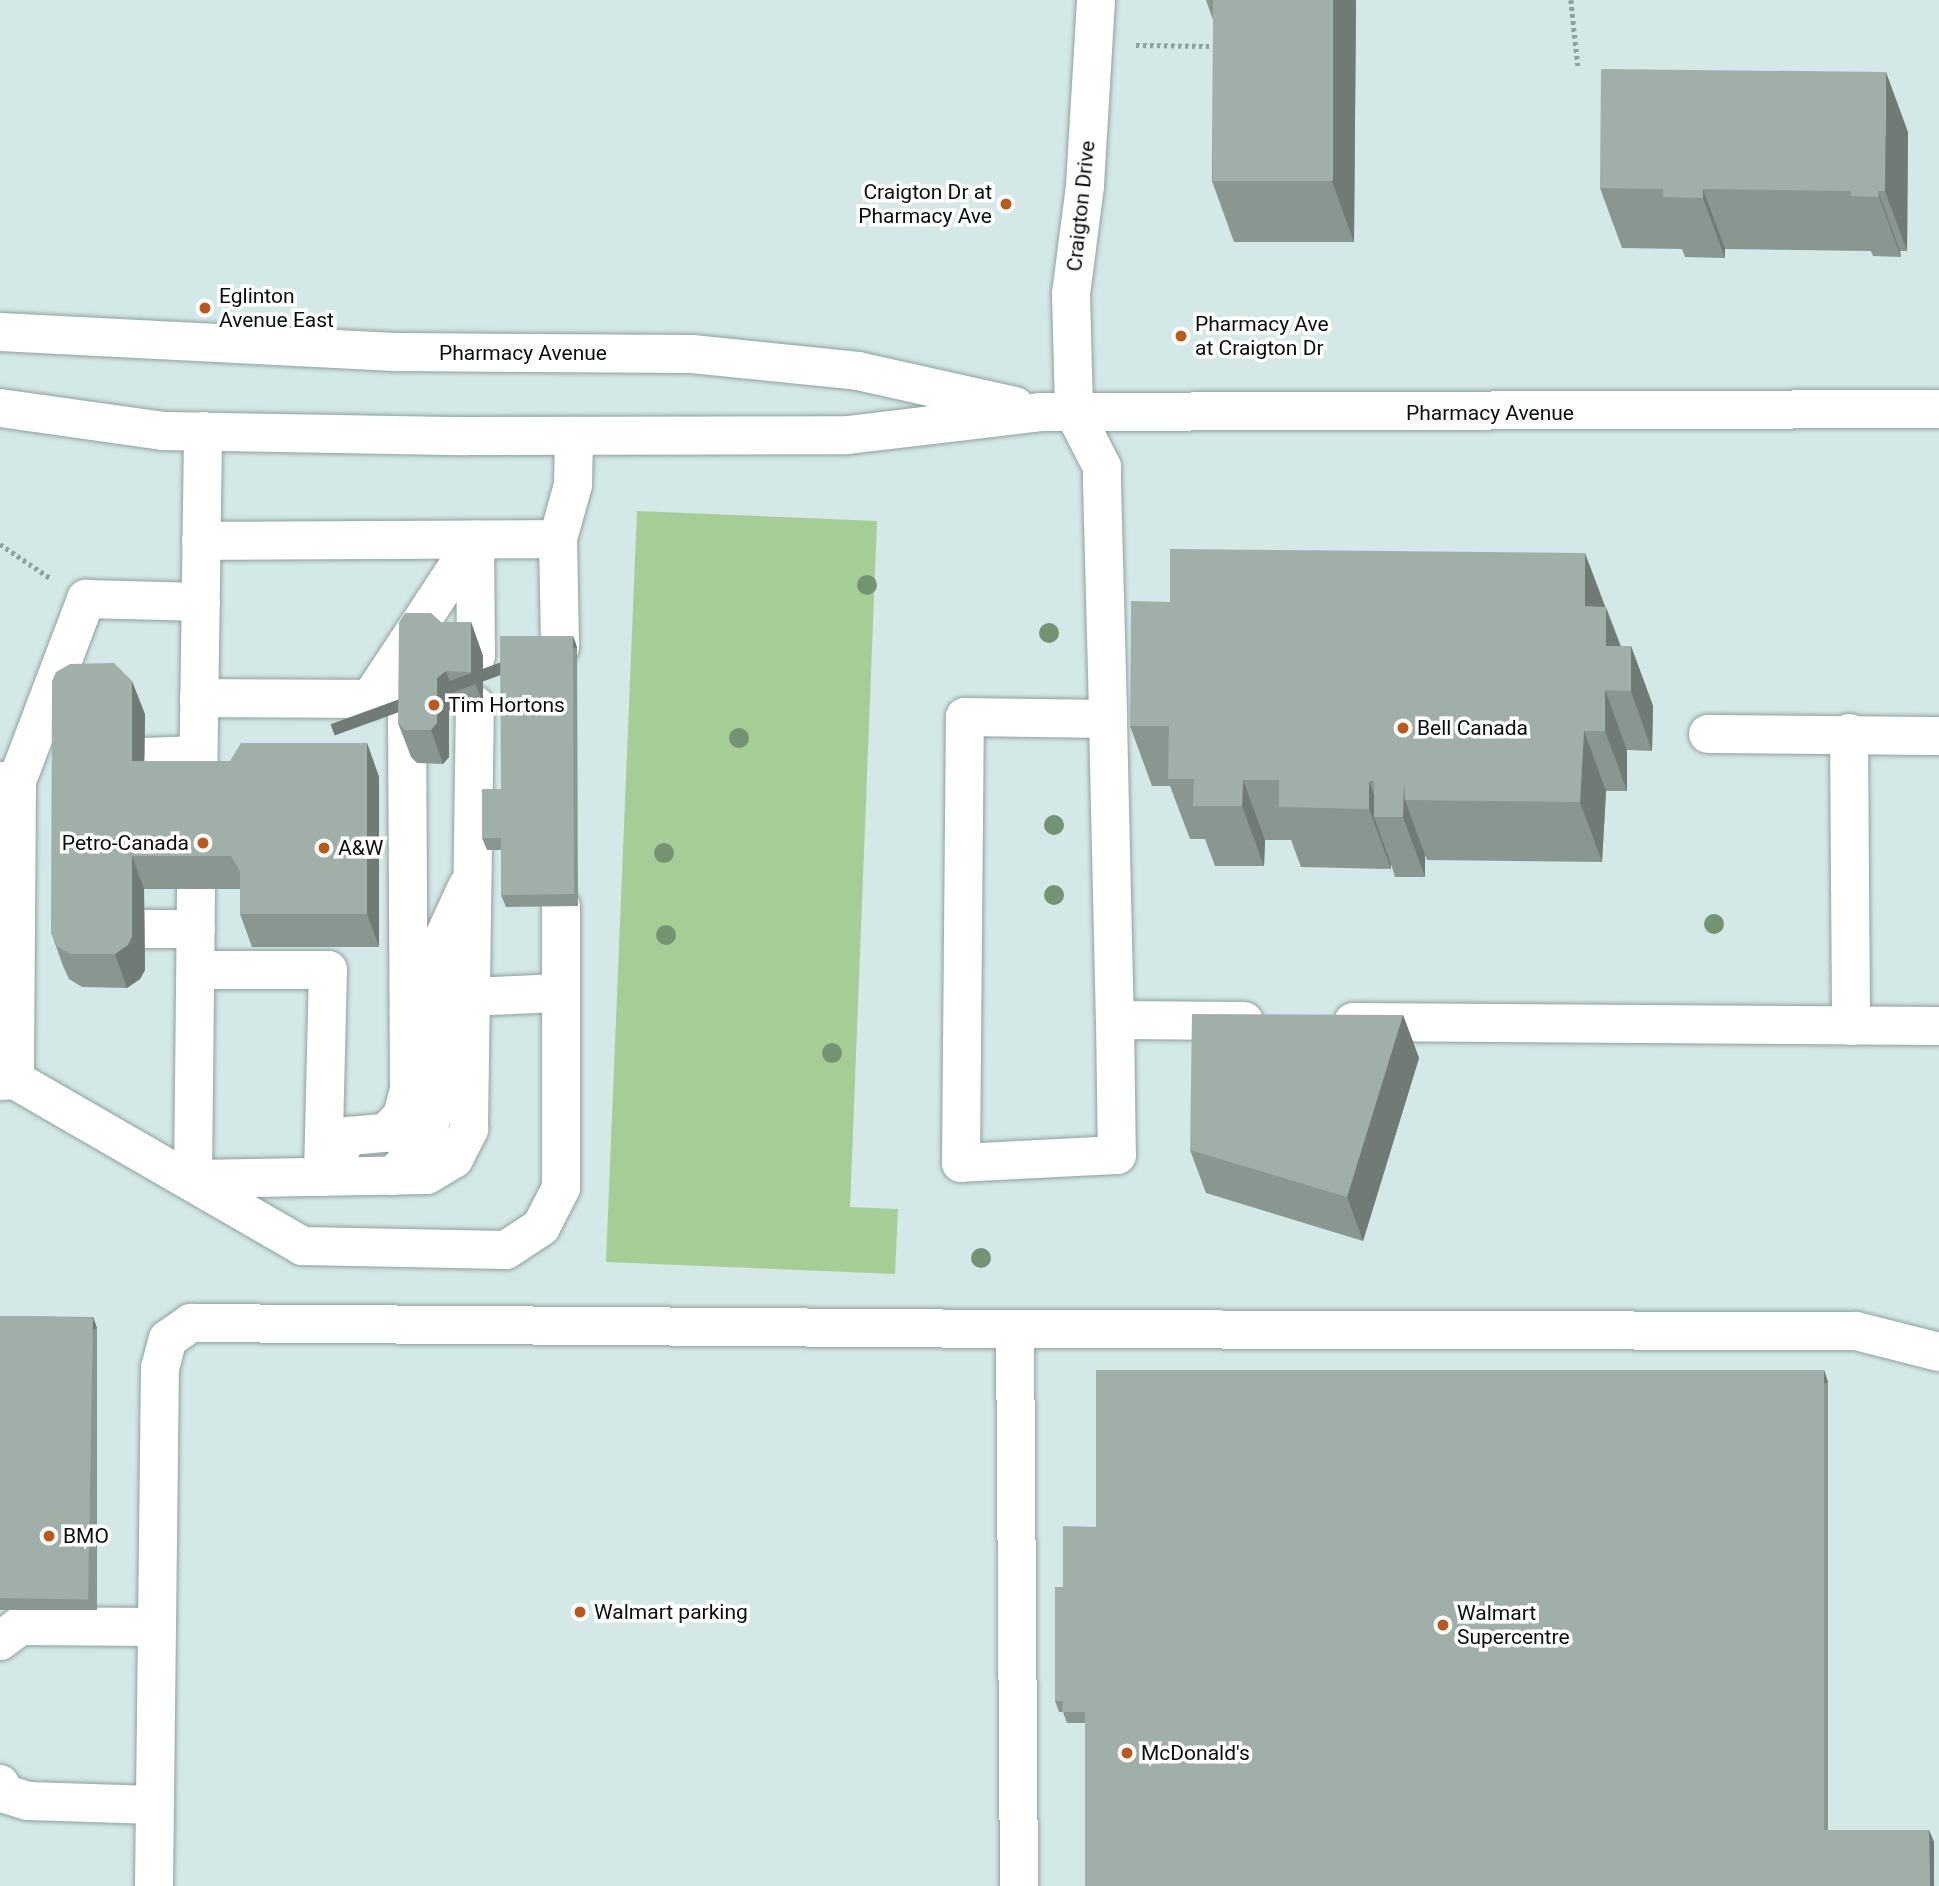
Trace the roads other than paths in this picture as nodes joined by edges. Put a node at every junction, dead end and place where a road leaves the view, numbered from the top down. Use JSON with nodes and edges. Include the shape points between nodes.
{"nodes":[{"id":1,"x":1096,"y":0,"type":"edge"},
{"id":2,"x":0,"y":332,"type":"edge"},
{"id":3,"x":0,"y":408,"type":"edge"},
{"id":4,"x":1939,"y":409,"type":"edge"},
{"id":5,"x":1057,"y":412,"type":"junction"},
{"id":6,"x":203,"y":431,"type":"junction"},
{"id":7,"x":574,"y":436,"type":"junction"},
{"id":8,"x":558,"y":539,"type":"junction"},
{"id":9,"x":475,"y":540,"type":"junction"},
{"id":10,"x":201,"y":541,"type":"junction"},
{"id":11,"x":201,"y":602,"type":"junction"},
{"id":12,"x":406,"y":641,"type":"junction"},
{"id":13,"x":560,"y":647,"type":"edge"},
{"id":14,"x":476,"y":656,"type":"dead end"},
{"id":15,"x":199,"y":698,"type":"junction"},
{"id":16,"x":475,"y":705,"type":"dead end"},
{"id":17,"x":1108,"y":719,"type":"junction"},
{"id":18,"x":1849,"y":733,"type":"junction"},
{"id":19,"x":1708,"y":734,"type":"dead end"},
{"id":20,"x":1939,"y":736,"type":"edge"},
{"id":21,"x":198,"y":755,"type":"junction"},
{"id":22,"x":145,"y":757,"type":"dead end"},
{"id":23,"x":63,"y":759,"type":"edge"},
{"id":24,"x":14,"y":774,"type":"edge"},
{"id":25,"x":198,"y":794,"type":"edge"},
{"id":26,"x":472,"y":877,"type":"junction"},
{"id":27,"x":196,"y":889,"type":"edge"},
{"id":28,"x":561,"y":906,"type":"edge"},
{"id":29,"x":144,"y":929,"type":"dead end"},
{"id":30,"x":196,"y":929,"type":"junction"},
{"id":31,"x":195,"y":970,"type":"junction"},
{"id":32,"x":561,"y":993,"type":"junction"},
{"id":33,"x":471,"y":996,"type":"junction"},
{"id":34,"x":1115,"y":1020,"type":"junction"},
{"id":35,"x":1282,"y":1022,"type":"edge"},
{"id":36,"x":1323,"y":1022,"type":"edge"},
{"id":37,"x":1851,"y":1026,"type":"junction"},
{"id":38,"x":1939,"y":1026,"type":"edge"},
{"id":39,"x":8,"y":1080,"type":"edge"},
{"id":40,"x":393,"y":1176,"type":"junction"},
{"id":41,"x":323,"y":1177,"type":"junction"},
{"id":42,"x":193,"y":1179,"type":"junction"},
{"id":43,"x":1015,"y":1329,"type":"junction"},
{"id":44,"x":1939,"y":1352,"type":"edge"},
{"id":45,"x":156,"y":1627,"type":"junction"},
{"id":46,"x":0,"y":1641,"type":"edge"},
{"id":47,"x":0,"y":1784,"type":"edge"},
{"id":48,"x":155,"y":1805,"type":"junction"},
{"id":49,"x":154,"y":1886,"type":"edge"},
{"id":50,"x":1019,"y":1886,"type":"edge"}],
"edges":[{"from":1,"to":5,"type":"street","name":"Craigton Drive","via":[[1085,186]]},
{"from":2,"to":5,"type":"street","name":"Pharmacy Avenue","via":[[400,352],[692,354],[858,371]]},
{"from":3,"to":6,"type":"street","name":"Pharmacy Avenue","via":[[164,431]]},
{"from":4,"to":5,"type":"street","name":"Pharmacy Avenue"},
{"from":5,"to":7,"type":"street","name":"Pharmacy Avenue","via":[[848,435]]},
{"from":5,"to":17,"type":"street","via":[[1102,467]]},
{"from":6,"to":7,"type":"street","name":"Pharmacy Avenue"},
{"from":6,"to":10,"type":"street"},
{"from":7,"to":8,"type":"street","via":[[573,485]]},
{"from":8,"to":9,"type":"street"},
{"from":8,"to":13,"type":"street"},
{"from":9,"to":10,"type":"street"},
{"from":9,"to":12,"type":"street"},
{"from":9,"to":14,"type":"street"},
{"from":10,"to":11,"type":"street"},
{"from":11,"to":15,"type":"street"},
{"from":11,"to":24,"type":"street","via":[[86,599]]},
{"from":12,"to":15,"type":"street","via":[[370,699]]},
{"from":12,"to":41,"type":"street","via":[[409,1090],[401,1115],[386,1133],[349,1136]]},
{"from":15,"to":21,"type":"street"},
{"from":16,"to":26,"type":"street"},
{"from":17,"to":34,"type":"street"},
{"from":17,"to":34,"type":"street","via":[[965,717],[961,1163],[1117,1156]]},
{"from":18,"to":19,"type":"street"},
{"from":18,"to":20,"type":"street"},
{"from":18,"to":37,"type":"street"},
{"from":21,"to":22,"type":"street"},
{"from":21,"to":25,"type":"street"},
{"from":23,"to":24,"type":"street"},
{"from":24,"to":39,"type":"street","via":[[34,844],[33,931]]},
{"from":26,"to":33,"type":"street"},
{"from":26,"to":40,"type":"street","via":[[436,954],[435,1109],[423,1143]]},
{"from":27,"to":30,"type":"street"},
{"from":28,"to":32,"type":"street"},
{"from":29,"to":30,"type":"street"},
{"from":30,"to":31,"type":"street"},
{"from":31,"to":41,"type":"street","via":[[328,970]]},
{"from":31,"to":42,"type":"street"},
{"from":32,"to":33,"type":"street"},
{"from":32,"to":42,"type":"street","via":[[561,1188],[541,1227],[506,1250],[302,1246]]},
{"from":33,"to":40,"type":"street","via":[[469,1129],[454,1158],[428,1175]]},
{"from":34,"to":35,"type":"street"},
{"from":36,"to":37,"type":"street"},
{"from":37,"to":38,"type":"street"},
{"from":39,"to":42,"type":"street"},
{"from":40,"to":41,"type":"street"},
{"from":41,"to":42,"type":"street"},
{"from":43,"to":44,"type":"street","via":[[1856,1331]]},
{"from":43,"to":45,"type":"street","via":[[191,1323],[168,1339],[160,1368]]},
{"from":43,"to":50,"type":"street"},
{"from":45,"to":46,"type":"street","via":[[20,1626]]},
{"from":45,"to":48,"type":"street"},
{"from":47,"to":48,"type":"street","via":[[5,1794],[27,1801]]},
{"from":48,"to":49,"type":"street"}]}
